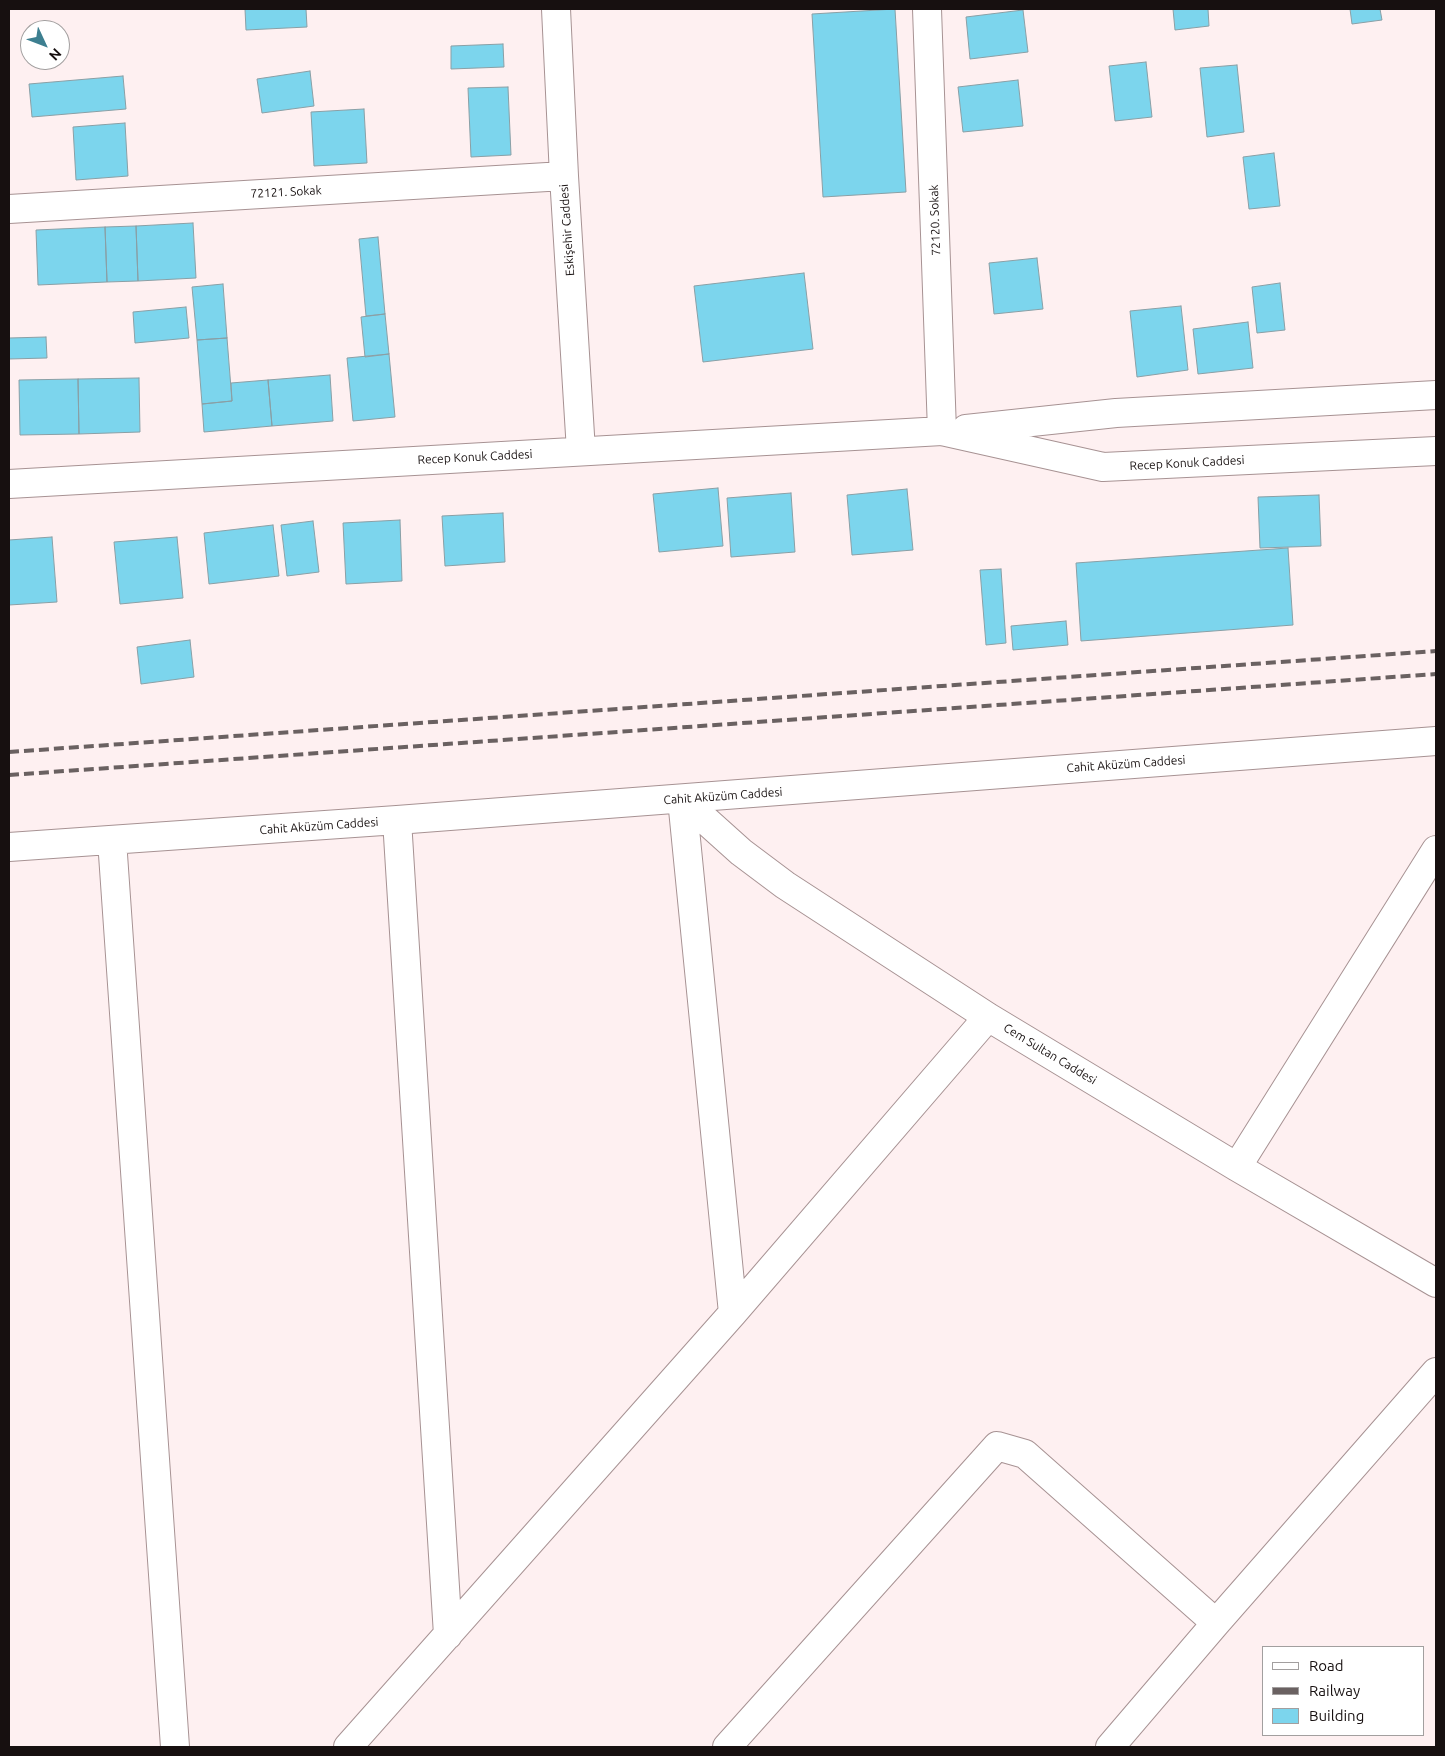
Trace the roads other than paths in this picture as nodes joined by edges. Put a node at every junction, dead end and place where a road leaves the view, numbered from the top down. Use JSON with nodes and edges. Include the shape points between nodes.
{"nodes":[{"id":1,"x":556,"y":9,"type":"edge"},
{"id":2,"x":927,"y":9,"type":"edge"},
{"id":3,"x":564,"y":176,"type":"junction"},
{"id":4,"x":9,"y":208,"type":"edge"},
{"id":5,"x":1436,"y":395,"type":"edge"},
{"id":6,"x":942,"y":431,"type":"junction"},
{"id":7,"x":581,"y":451,"type":"junction"},
{"id":8,"x":1436,"y":451,"type":"edge"},
{"id":9,"x":9,"y":484,"type":"edge"},
{"id":10,"x":1436,"y":740,"type":"edge"},
{"id":11,"x":682,"y":799,"type":"junction"},
{"id":12,"x":397,"y":820,"type":"junction"},
{"id":13,"x":112,"y":840,"type":"junction"},
{"id":14,"x":9,"y":847,"type":"edge"},
{"id":15,"x":1436,"y":850,"type":"edge"},
{"id":16,"x":988,"y":1017,"type":"junction"},
{"id":17,"x":1237,"y":1167,"type":"junction"},
{"id":18,"x":1436,"y":1283,"type":"edge"},
{"id":19,"x":733,"y":1313,"type":"junction"},
{"id":20,"x":1436,"y":1372,"type":"edge"},
{"id":21,"x":1216,"y":1623,"type":"junction"},
{"id":22,"x":448,"y":1635,"type":"junction"},
{"id":23,"x":175,"y":1747,"type":"edge"},
{"id":24,"x":348,"y":1747,"type":"edge"},
{"id":25,"x":727,"y":1747,"type":"edge"},
{"id":26,"x":1110,"y":1747,"type":"edge"}],
"edges":[{"from":1,"to":3,"type":"street","name":"Eskişehir Caddesi"},
{"from":2,"to":6,"type":"street","name":"72120. Sokak"},
{"from":3,"to":4,"type":"street","name":"72121. Sokak"},
{"from":3,"to":7,"type":"street","name":"Eskişehir Caddesi"},
{"from":5,"to":6,"type":"street","name":"Recep Konuk Caddesi","via":[[1116,413]]},
{"from":6,"to":7,"type":"street","name":"Recep Konuk Caddesi"},
{"from":6,"to":8,"type":"street","name":"Recep Konuk Caddesi","via":[[1103,467]]},
{"from":7,"to":9,"type":"street","name":"Recep Konuk Caddesi"},
{"from":10,"to":11,"type":"street","name":"Cahit Aküzüm Caddesi"},
{"from":11,"to":12,"type":"street","name":"Cahit Aküzüm Caddesi"},
{"from":11,"to":16,"type":"street","name":"Cem Sultan Caddesi","via":[[740,852],[785,885]]},
{"from":11,"to":19,"type":"street"},
{"from":12,"to":13,"type":"street","name":"Cahit Aküzüm Caddesi"},
{"from":12,"to":22,"type":"street"},
{"from":13,"to":14,"type":"street","name":"Cahit Aküzüm Caddesi"},
{"from":13,"to":23,"type":"street"},
{"from":15,"to":17,"type":"street"},
{"from":16,"to":17,"type":"street","name":"Cem Sultan Caddesi"},
{"from":16,"to":19,"type":"street"},
{"from":17,"to":18,"type":"street","name":"Cem Sultan Caddesi"},
{"from":19,"to":22,"type":"street"},
{"from":20,"to":21,"type":"street"},
{"from":21,"to":25,"type":"street","via":[[1024,1454],[997,1446]]},
{"from":21,"to":26,"type":"street"},
{"from":22,"to":24,"type":"street"}]}
